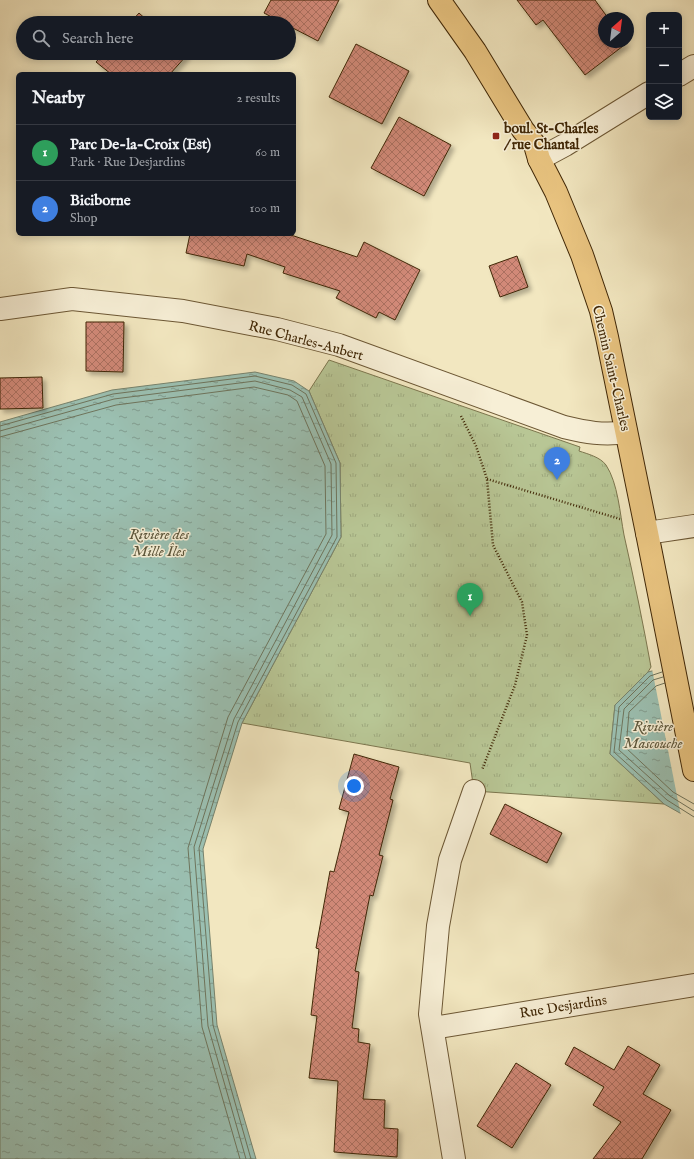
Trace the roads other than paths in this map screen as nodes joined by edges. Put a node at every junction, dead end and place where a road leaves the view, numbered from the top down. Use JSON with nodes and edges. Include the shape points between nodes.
{"nodes":[{"id":1,"x":439,"y":0,"type":"edge"},
{"id":2,"x":694,"y":66,"type":"edge"},
{"id":3,"x":682,"y":73,"type":"edge"},
{"id":4,"x":646,"y":95,"type":"edge"},
{"id":5,"x":539,"y":160,"type":"junction"},
{"id":6,"x":0,"y":309,"type":"edge"},
{"id":7,"x":626,"y":432,"type":"junction"},
{"id":8,"x":694,"y":526,"type":"edge"},
{"id":9,"x":647,"y":533,"type":"junction"},
{"id":10,"x":694,"y":770,"type":"edge"},
{"id":11,"x":474,"y":791,"type":"road end"},
{"id":12,"x":694,"y":985,"type":"edge"},
{"id":13,"x":433,"y":1028,"type":"junction"},
{"id":14,"x":454,"y":1159,"type":"edge"}],
"edges":[{"from":1,"to":5,"type":"main road","name":"Chemin Saint-Charles","via":[[535,145]]},
{"from":2,"to":3,"type":"street"},
{"from":4,"to":5,"type":"street"},
{"from":5,"to":7,"type":"main road","name":"Chemin Saint-Charles","via":[[572,230],[600,311]]},
{"from":6,"to":7,"type":"street","name":"Rue Charles-Aubert","via":[[72,299],[183,311],[277,329],[339,345],[564,426],[604,434]]},
{"from":7,"to":9,"type":"main road","name":"Chemin Saint-Charles"},
{"from":8,"to":9,"type":"street"},
{"from":9,"to":10,"type":"main road","name":"Chemin Saint-Charles"},
{"from":11,"to":13,"type":"street","via":[[450,860],[438,926],[430,1014]]},
{"from":12,"to":13,"type":"street","name":"Rue Desjardins"},
{"from":13,"to":14,"type":"street"}]}
